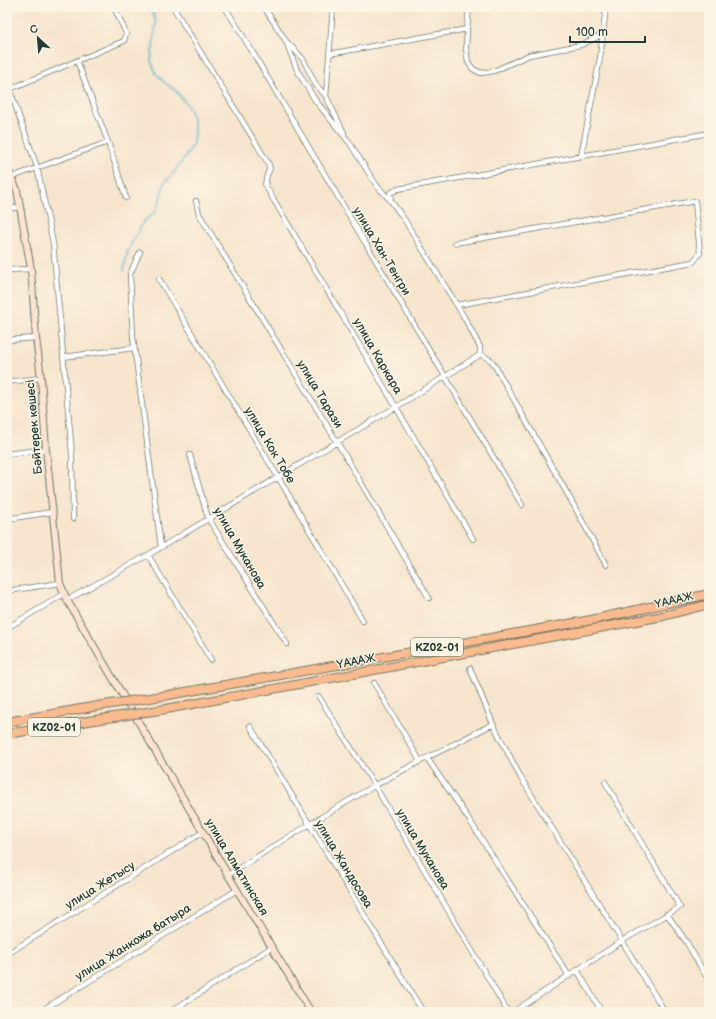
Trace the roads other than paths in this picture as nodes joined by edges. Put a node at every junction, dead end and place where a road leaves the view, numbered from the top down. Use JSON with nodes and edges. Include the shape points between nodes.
{"nodes":[{"id":1,"x":114,"y":7,"type":"edge"},
{"id":2,"x":173,"y":7,"type":"edge"},
{"id":3,"x":225,"y":7,"type":"edge"},
{"id":4,"x":264,"y":7,"type":"edge"},
{"id":5,"x":333,"y":7,"type":"edge"},
{"id":6,"x":469,"y":7,"type":"edge"},
{"id":7,"x":606,"y":7,"type":"edge"},
{"id":8,"x":468,"y":29,"type":"junction"},
{"id":9,"x":603,"y":34,"type":"junction"},
{"id":10,"x":286,"y":41,"type":"junction"},
{"id":11,"x":329,"y":54,"type":"junction"},
{"id":12,"x":77,"y":61,"type":"junction"},
{"id":13,"x":7,"y":82,"type":"edge"},
{"id":14,"x":10,"y":89,"type":"junction"},
{"id":15,"x":326,"y":96,"type":"junction"},
{"id":16,"x":709,"y":133,"type":"edge"},
{"id":17,"x":108,"y":142,"type":"junction"},
{"id":18,"x":349,"y":142,"type":"junction"},
{"id":19,"x":581,"y":156,"type":"junction"},
{"id":20,"x":37,"y":167,"type":"junction"},
{"id":21,"x":7,"y":168,"type":"edge"},
{"id":22,"x":12,"y":177,"type":"junction"},
{"id":23,"x":126,"y":198,"type":"dead end"},
{"id":24,"x":391,"y":200,"type":"junction"},
{"id":25,"x":196,"y":201,"type":"dead end"},
{"id":26,"x":20,"y":207,"type":"junction"},
{"id":27,"x":7,"y":209,"type":"edge"},
{"id":28,"x":455,"y":243,"type":"dead end"},
{"id":29,"x":140,"y":252,"type":"dead end"},
{"id":30,"x":31,"y":268,"type":"junction"},
{"id":31,"x":7,"y":270,"type":"edge"},
{"id":32,"x":160,"y":279,"type":"dead end"},
{"id":33,"x":457,"y":305,"type":"junction"},
{"id":34,"x":36,"y":338,"type":"junction"},
{"id":35,"x":7,"y":340,"type":"edge"},
{"id":36,"x":134,"y":348,"type":"junction"},
{"id":37,"x":480,"y":354,"type":"junction"},
{"id":38,"x":63,"y":357,"type":"junction"},
{"id":39,"x":445,"y":377,"type":"junction"},
{"id":40,"x":41,"y":378,"type":"junction"},
{"id":41,"x":7,"y":382,"type":"edge"},
{"id":42,"x":396,"y":407,"type":"junction"},
{"id":43,"x":337,"y":442,"type":"junction"},
{"id":44,"x":46,"y":449,"type":"junction"},
{"id":45,"x":7,"y":454,"type":"edge"},
{"id":46,"x":190,"y":455,"type":"dead end"},
{"id":47,"x":278,"y":476,"type":"junction"},
{"id":48,"x":522,"y":505,"type":"dead end"},
{"id":49,"x":52,"y":512,"type":"junction"},
{"id":50,"x":208,"y":518,"type":"junction"},
{"id":51,"x":7,"y":519,"type":"edge"},
{"id":52,"x":73,"y":519,"type":"dead end"},
{"id":53,"x":473,"y":539,"type":"dead end"},
{"id":54,"x":161,"y":547,"type":"junction"},
{"id":55,"x":148,"y":554,"type":"junction"},
{"id":56,"x":606,"y":565,"type":"dead end"},
{"id":57,"x":60,"y":583,"type":"junction"},
{"id":58,"x":7,"y":591,"type":"edge"},
{"id":59,"x":709,"y":594,"type":"edge"},
{"id":60,"x":66,"y":597,"type":"junction"},
{"id":61,"x":429,"y":598,"type":"dead end"},
{"id":62,"x":709,"y":604,"type":"edge"},
{"id":63,"x":363,"y":621,"type":"dead end"},
{"id":64,"x":7,"y":628,"type":"edge"},
{"id":65,"x":287,"y":644,"type":"dead end"},
{"id":66,"x":211,"y":660,"type":"dead end"},
{"id":67,"x":470,"y":668,"type":"dead end"},
{"id":68,"x":110,"y":675,"type":"joint"},
{"id":69,"x":374,"y":683,"type":"dead end"},
{"id":70,"x":319,"y":696,"type":"dead end"},
{"id":71,"x":7,"y":722,"type":"edge"},
{"id":72,"x":493,"y":724,"type":"junction"},
{"id":73,"x":250,"y":726,"type":"dead end"},
{"id":74,"x":7,"y":734,"type":"edge"},
{"id":75,"x":426,"y":758,"type":"junction"},
{"id":76,"x":420,"y":761,"type":"junction"},
{"id":77,"x":605,"y":782,"type":"dead end"},
{"id":78,"x":375,"y":786,"type":"junction"},
{"id":79,"x":309,"y":824,"type":"junction"},
{"id":80,"x":203,"y":832,"type":"junction"},
{"id":81,"x":228,"y":874,"type":"junction"},
{"id":82,"x":237,"y":890,"type":"junction"},
{"id":83,"x":667,"y":914,"type":"junction"},
{"id":84,"x":622,"y":941,"type":"junction"},
{"id":85,"x":272,"y":947,"type":"junction"},
{"id":86,"x":7,"y":954,"type":"edge"},
{"id":87,"x":577,"y":970,"type":"junction"},
{"id":88,"x":569,"y":976,"type":"junction"},
{"id":89,"x":709,"y":981,"type":"edge"},
{"id":90,"x":38,"y":1012,"type":"edge"},
{"id":91,"x":170,"y":1012,"type":"edge"},
{"id":92,"x":312,"y":1012,"type":"edge"},
{"id":93,"x":423,"y":1012,"type":"edge"},
{"id":94,"x":508,"y":1012,"type":"edge"},
{"id":95,"x":513,"y":1012,"type":"edge"},
{"id":96,"x":602,"y":1012,"type":"edge"},
{"id":97,"x":665,"y":1012,"type":"edge"}],
"edges":[{"from":1,"to":12,"type":"street","via":[[126,33],[124,41]]},
{"from":2,"to":42,"type":"street","name":"улица Каркара","via":[[258,145],[270,168],[265,185]]},
{"from":3,"to":39,"type":"street","name":"улица Хан-Тенгри"},
{"from":4,"to":10,"type":"street"},
{"from":5,"to":11,"type":"street"},
{"from":6,"to":8,"type":"street"},
{"from":7,"to":9,"type":"street"},
{"from":8,"to":9,"type":"street","via":[[468,62],[473,69],[481,73],[494,71],[529,55],[581,45]]},
{"from":8,"to":11,"type":"street"},
{"from":9,"to":19,"type":"street"},
{"from":10,"to":15,"type":"street","via":[[303,59],[316,85]]},
{"from":10,"to":18,"type":"street","via":[[297,70],[315,100]]},
{"from":11,"to":15,"type":"street"},
{"from":12,"to":14,"type":"street"},
{"from":12,"to":17,"type":"street"},
{"from":13,"to":14,"type":"street"},
{"from":14,"to":20,"type":"street"},
{"from":15,"to":18,"type":"street"},
{"from":16,"to":19,"type":"street"},
{"from":17,"to":20,"type":"street"},
{"from":17,"to":23,"type":"street"},
{"from":18,"to":24,"type":"street","via":[[377,186]]},
{"from":19,"to":24,"type":"street","via":[[398,189],[390,193]]},
{"from":20,"to":22,"type":"street"},
{"from":20,"to":38,"type":"street","via":[[53,243]]},
{"from":21,"to":22,"type":"street","name":"Бәйтерек көшесі"},
{"from":22,"to":26,"type":"street","name":"Бәйтерек көшесі"},
{"from":24,"to":33,"type":"street"},
{"from":25,"to":43,"type":"street","name":"улица Тарази","via":[[199,214]]},
{"from":26,"to":27,"type":"street"},
{"from":26,"to":30,"type":"street","name":"Бәйтерек көшесі"},
{"from":28,"to":33,"type":"street","via":[[695,201],[700,253],[693,262]]},
{"from":29,"to":36,"type":"street","via":[[130,274]]},
{"from":30,"to":31,"type":"street"},
{"from":30,"to":34,"type":"street","name":"Бәйтерек көшесі"},
{"from":32,"to":47,"type":"street","name":"улица Кок Тобе"},
{"from":33,"to":37,"type":"street","via":[[480,347]]},
{"from":34,"to":35,"type":"street"},
{"from":34,"to":40,"type":"street","name":"Бәйтерек көшесі"},
{"from":36,"to":38,"type":"street"},
{"from":36,"to":54,"type":"street"},
{"from":37,"to":39,"type":"street"},
{"from":37,"to":56,"type":"street","via":[[492,361]]},
{"from":38,"to":52,"type":"street","via":[[72,454]]},
{"from":39,"to":42,"type":"street"},
{"from":39,"to":48,"type":"street","name":"улица Хан-Тенгри"},
{"from":40,"to":41,"type":"street"},
{"from":40,"to":44,"type":"street","name":"Бәйтерек көшесі"},
{"from":42,"to":43,"type":"street"},
{"from":42,"to":53,"type":"street","name":"улица Каркара"},
{"from":43,"to":47,"type":"street"},
{"from":43,"to":61,"type":"street","name":"улица Тарази"},
{"from":44,"to":45,"type":"street"},
{"from":44,"to":49,"type":"street","name":"Бәйтерек көшесі"},
{"from":46,"to":50,"type":"street","name":"улица Муканова"},
{"from":47,"to":50,"type":"street"},
{"from":47,"to":63,"type":"street","name":"улица Кок Тобе"},
{"from":49,"to":51,"type":"street"},
{"from":49,"to":57,"type":"street","name":"Бәйтерек көшесі"},
{"from":50,"to":54,"type":"street"},
{"from":50,"to":65,"type":"street","name":"улица Муканова"},
{"from":54,"to":55,"type":"street"},
{"from":55,"to":60,"type":"street"},
{"from":55,"to":66,"type":"street"},
{"from":57,"to":58,"type":"street"},
{"from":57,"to":60,"type":"street","name":"Бәйтерек көшесі"},
{"from":59,"to":71,"type":"highway","name":"ҮАААЖ","number":"KZ02-01","bridge":true,"via":[[591,620]]},
{"from":60,"to":64,"type":"street"},
{"from":60,"to":68,"type":"street","name":"Бәйтерек көшесі"},
{"from":62,"to":74,"type":"highway","name":"ҮАААЖ","number":"KZ02-01","bridge":true,"via":[[663,616],[166,709]]},
{"from":67,"to":72,"type":"street"},
{"from":68,"to":80,"type":"street","name":"улица Алматинская"},
{"from":69,"to":76,"type":"street"},
{"from":70,"to":78,"type":"street","name":"улица Муканова"},
{"from":72,"to":75,"type":"street"},
{"from":72,"to":84,"type":"street","via":[[521,778]]},
{"from":73,"to":79,"type":"street","name":"улица Жандосова"},
{"from":75,"to":76,"type":"street"},
{"from":75,"to":88,"type":"street","via":[[470,821]]},
{"from":76,"to":78,"type":"street"},
{"from":77,"to":83,"type":"street","via":[[680,907]]},
{"from":78,"to":79,"type":"street"},
{"from":78,"to":94,"type":"street","name":"улица Муканова"},
{"from":79,"to":81,"type":"street"},
{"from":79,"to":93,"type":"street","name":"улица Жандосова"},
{"from":80,"to":81,"type":"street","name":"улица Алматинская"},
{"from":80,"to":86,"type":"street","name":"улица Жетысу"},
{"from":81,"to":82,"type":"street","name":"улица Алматинская"},
{"from":82,"to":85,"type":"street","name":"улица Алматинская"},
{"from":82,"to":90,"type":"street","name":"улица Жанкожа батыра"},
{"from":83,"to":84,"type":"street"},
{"from":83,"to":89,"type":"street"},
{"from":84,"to":87,"type":"street"},
{"from":84,"to":97,"type":"street"},
{"from":85,"to":91,"type":"street"},
{"from":85,"to":92,"type":"street","name":"улица Алматинская"},
{"from":87,"to":88,"type":"street"},
{"from":87,"to":96,"type":"street"},
{"from":88,"to":95,"type":"street"}]}
